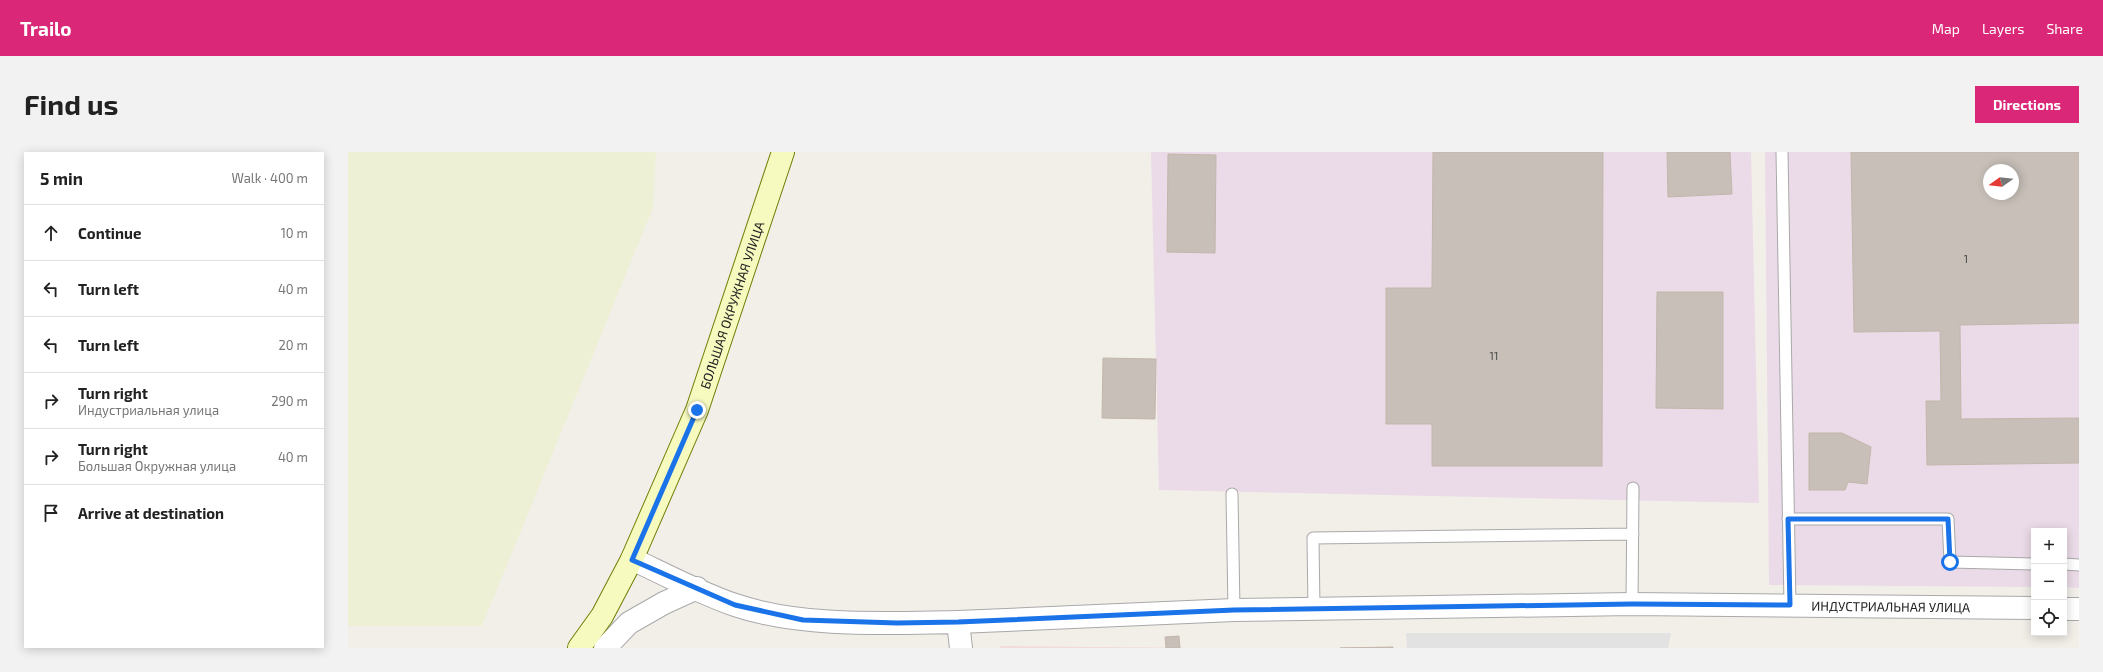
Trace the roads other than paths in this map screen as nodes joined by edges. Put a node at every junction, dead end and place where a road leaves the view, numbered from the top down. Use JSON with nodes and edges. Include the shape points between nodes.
{"nodes":[{"id":1,"x":784,"y":152,"type":"edge"},
{"id":2,"x":1782,"y":152,"type":"edge"},
{"id":3,"x":1634,"y":488,"type":"dead end"},
{"id":4,"x":1232,"y":494,"type":"dead end"},
{"id":5,"x":1788,"y":519,"type":"junction"},
{"id":6,"x":1633,"y":534,"type":"junction"},
{"id":7,"x":632,"y":560,"type":"junction"},
{"id":8,"x":2031,"y":564,"type":"edge"},
{"id":9,"x":2067,"y":564,"type":"edge"},
{"id":10,"x":2079,"y":565,"type":"edge"},
{"id":11,"x":697,"y":588,"type":"junction"},
{"id":12,"x":1632,"y":604,"type":"junction"},
{"id":13,"x":1790,"y":605,"type":"junction"},
{"id":14,"x":2031,"y":608,"type":"edge"},
{"id":15,"x":2067,"y":609,"type":"edge"},
{"id":16,"x":2079,"y":609,"type":"edge"},
{"id":17,"x":1234,"y":610,"type":"junction"},
{"id":18,"x":1314,"y":610,"type":"junction"},
{"id":19,"x":958,"y":622,"type":"junction"},
{"id":20,"x":579,"y":648,"type":"edge"},
{"id":21,"x":605,"y":648,"type":"edge"},
{"id":22,"x":961,"y":648,"type":"edge"}],
"edges":[{"from":1,"to":7,"type":"main road","name":"БОЛЬШАЯ ОКРУЖНАЯ УЛИЦА","via":[[697,410]]},
{"from":2,"to":5,"type":"lane"},
{"from":3,"to":6,"type":"lane"},
{"from":4,"to":17,"type":"lane"},
{"from":5,"to":8,"type":"lane","via":[[1948,519],[1950,562]]},
{"from":5,"to":13,"type":"lane"},
{"from":6,"to":12,"type":"lane"},
{"from":6,"to":18,"type":"lane","via":[[1313,538]]},
{"from":7,"to":11,"type":"street","name":"ИНДУСТРИАЛЬНАЯ УЛИЦА"},
{"from":7,"to":20,"type":"main road","name":"БОЛЬШАЯ ОКРУЖНАЯ УЛИЦА","via":[[602,616]]},
{"from":9,"to":10,"type":"lane"},
{"from":11,"to":19,"type":"street","name":"ИНДУСТРИАЛЬНАЯ УЛИЦА","via":[[735,605],[803,620]]},
{"from":11,"to":21,"type":"street","via":[[629,623]]},
{"from":12,"to":13,"type":"street","name":"ИНДУСТРИАЛЬНАЯ УЛИЦА"},
{"from":12,"to":18,"type":"street","name":"ИНДУСТРИАЛЬНАЯ УЛИЦА"},
{"from":13,"to":14,"type":"street","name":"ИНДУСТРИАЛЬНАЯ УЛИЦА"},
{"from":15,"to":16,"type":"street"},
{"from":17,"to":18,"type":"street","name":"ИНДУСТРИАЛЬНАЯ УЛИЦА"},
{"from":17,"to":19,"type":"street","name":"ИНДУСТРИАЛЬНАЯ УЛИЦА"},
{"from":19,"to":22,"type":"street"}]}
